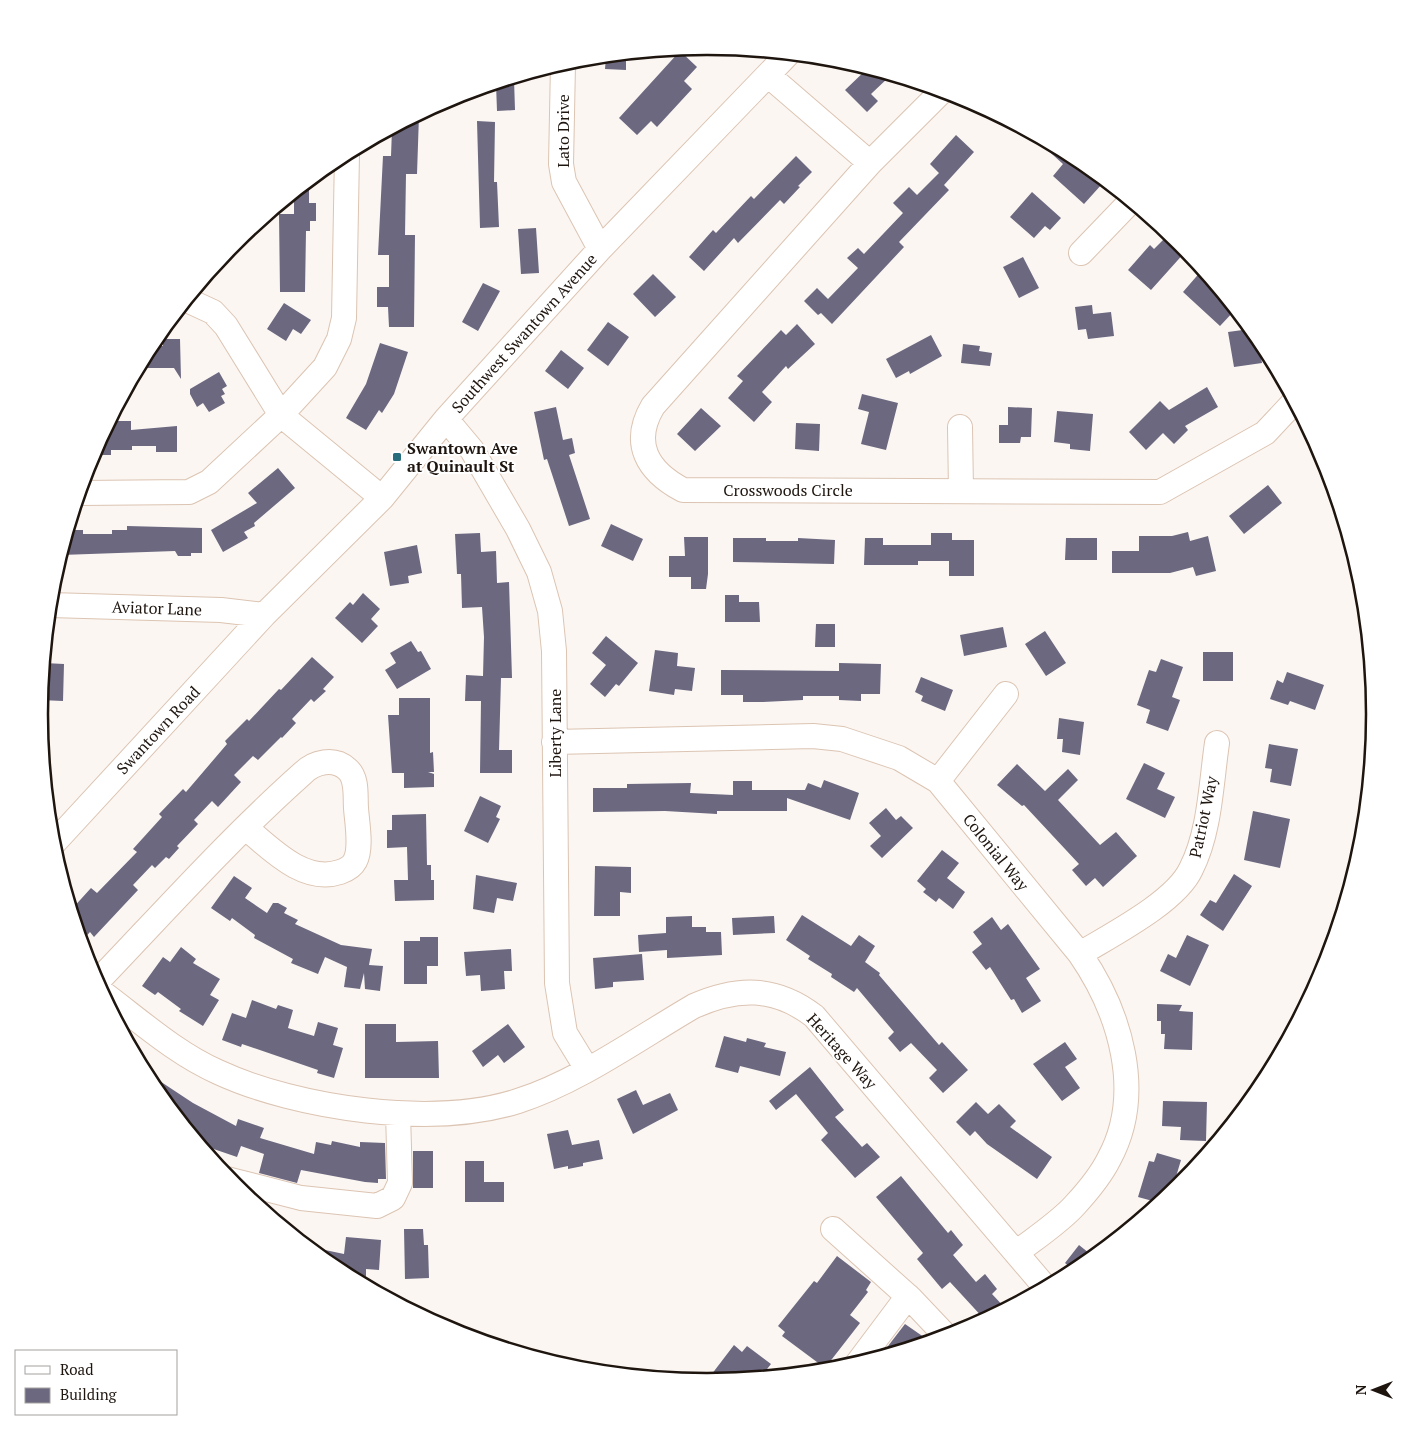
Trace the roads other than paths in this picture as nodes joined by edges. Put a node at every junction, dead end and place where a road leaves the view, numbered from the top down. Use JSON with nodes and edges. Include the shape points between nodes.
{"nodes":[{"id":1,"x":782,"y":60,"type":"edge"},
{"id":2,"x":563,"y":72,"type":"edge"},
{"id":3,"x":768,"y":75,"type":"junction"},
{"id":4,"x":936,"y":97,"type":"edge"},
{"id":5,"x":870,"y":163,"type":"junction"},
{"id":6,"x":346,"y":164,"type":"edge"},
{"id":7,"x":1126,"y":206,"type":"edge"},
{"id":8,"x":600,"y":249,"type":"junction"},
{"id":9,"x":1081,"y":253,"type":"dead end"},
{"id":10,"x":193,"y":303,"type":"edge"},
{"id":11,"x":1289,"y":407,"type":"edge"},
{"id":12,"x":281,"y":415,"type":"junction"},
{"id":13,"x":446,"y":419,"type":"junction"},
{"id":14,"x":960,"y":427,"type":"dead end"},
{"id":15,"x":960,"y":491,"type":"junction"},
{"id":16,"x":86,"y":493,"type":"edge"},
{"id":17,"x":382,"y":498,"type":"junction"},
{"id":18,"x":57,"y":605,"type":"edge"},
{"id":19,"x":264,"y":615,"type":"junction"},
{"id":20,"x":1006,"y":694,"type":"dead end"},
{"id":21,"x":554,"y":742,"type":"junction"},
{"id":22,"x":1217,"y":743,"type":"dead end"},
{"id":23,"x":938,"y":781,"type":"junction"},
{"id":24,"x":246,"y":828,"type":"junction"},
{"id":25,"x":59,"y":837,"type":"edge"},
{"id":26,"x":1080,"y":954,"type":"junction"},
{"id":27,"x":102,"y":976,"type":"edge"},
{"id":28,"x":113,"y":1001,"type":"edge"},
{"id":29,"x":587,"y":1069,"type":"junction"},
{"id":30,"x":398,"y":1113,"type":"junction"},
{"id":31,"x":243,"y":1183,"type":"edge"},
{"id":32,"x":833,"y":1229,"type":"dead end"},
{"id":33,"x":1016,"y":1253,"type":"junction"},
{"id":34,"x":1042,"y":1283,"type":"edge"},
{"id":35,"x":908,"y":1296,"type":"junction"},
{"id":36,"x":941,"y":1331,"type":"edge"},
{"id":37,"x":864,"y":1355,"type":"edge"}],
"edges":[{"from":1,"to":3,"type":"street","name":"Southwest Swantown Avenue"},
{"from":2,"to":8,"type":"street","name":"Lato Drive","via":[[561,164],[564,182]]},
{"from":3,"to":5,"type":"street"},
{"from":3,"to":8,"type":"street","name":"Southwest Swantown Avenue"},
{"from":4,"to":5,"type":"street","name":"Crosswoods Circle"},
{"from":5,"to":15,"type":"street","name":"Crosswoods Circle","via":[[653,406],[644,421],[642,449],[656,471],[683,490]]},
{"from":6,"to":12,"type":"street","via":[[344,318],[339,339],[325,367]]},
{"from":7,"to":9,"type":"street"},
{"from":8,"to":13,"type":"street","name":"Southwest Swantown Avenue"},
{"from":10,"to":12,"type":"street","via":[[213,312],[226,326]]},
{"from":11,"to":15,"type":"street","name":"Crosswoods Circle","via":[[1265,433],[1160,492]]},
{"from":12,"to":16,"type":"street","via":[[209,482],[189,492]]},
{"from":12,"to":17,"type":"street"},
{"from":13,"to":17,"type":"street","name":"Southwest Swantown Avenue"},
{"from":13,"to":21,"type":"street","name":"Liberty Lane","via":[[472,450],[518,528],[539,572],[550,611],[554,651]]},
{"from":14,"to":15,"type":"street"},
{"from":17,"to":19,"type":"street","name":"Southwest Swantown Avenue"},
{"from":18,"to":19,"type":"street","name":"Aviator Lane","via":[[221,610]]},
{"from":19,"to":25,"type":"street","name":"Swantown Road"},
{"from":20,"to":23,"type":"street"},
{"from":21,"to":23,"type":"street","name":"Colonial Way","via":[[813,736],[842,740],[899,758]]},
{"from":21,"to":29,"type":"street","name":"Liberty Lane","via":[[557,983],[565,1033]]},
{"from":22,"to":26,"type":"street","name":"Patriot Way","via":[[1206,821],[1191,870],[1165,900]]},
{"from":23,"to":26,"type":"street","name":"Colonial Way"},
{"from":24,"to":24,"type":"street","via":[[312,764],[329,762],[347,769],[355,782],[358,841],[356,860],[347,870],[317,874],[302,868],[284,860]]},
{"from":24,"to":27,"type":"street"},
{"from":26,"to":33,"type":"street","name":"Colonial Way","via":[[1099,981],[1119,1032],[1126,1079],[1123,1121],[1109,1159],[1074,1206]]},
{"from":28,"to":30,"type":"street","name":"Heritage Way","via":[[167,1042],[218,1072],[284,1096]]},
{"from":29,"to":30,"type":"street","name":"Heritage Way","via":[[550,1089],[516,1102],[459,1112]]},
{"from":29,"to":33,"type":"street","name":"Heritage Way","via":[[716,996],[745,992],[772,994],[794,1003],[814,1016]]},
{"from":30,"to":31,"type":"street","via":[[400,1183],[393,1198],[377,1206],[301,1198]]},
{"from":32,"to":35,"type":"street"},
{"from":33,"to":34,"type":"street","name":"Heritage Way"},
{"from":35,"to":36,"type":"street"},
{"from":35,"to":37,"type":"street"}]}
